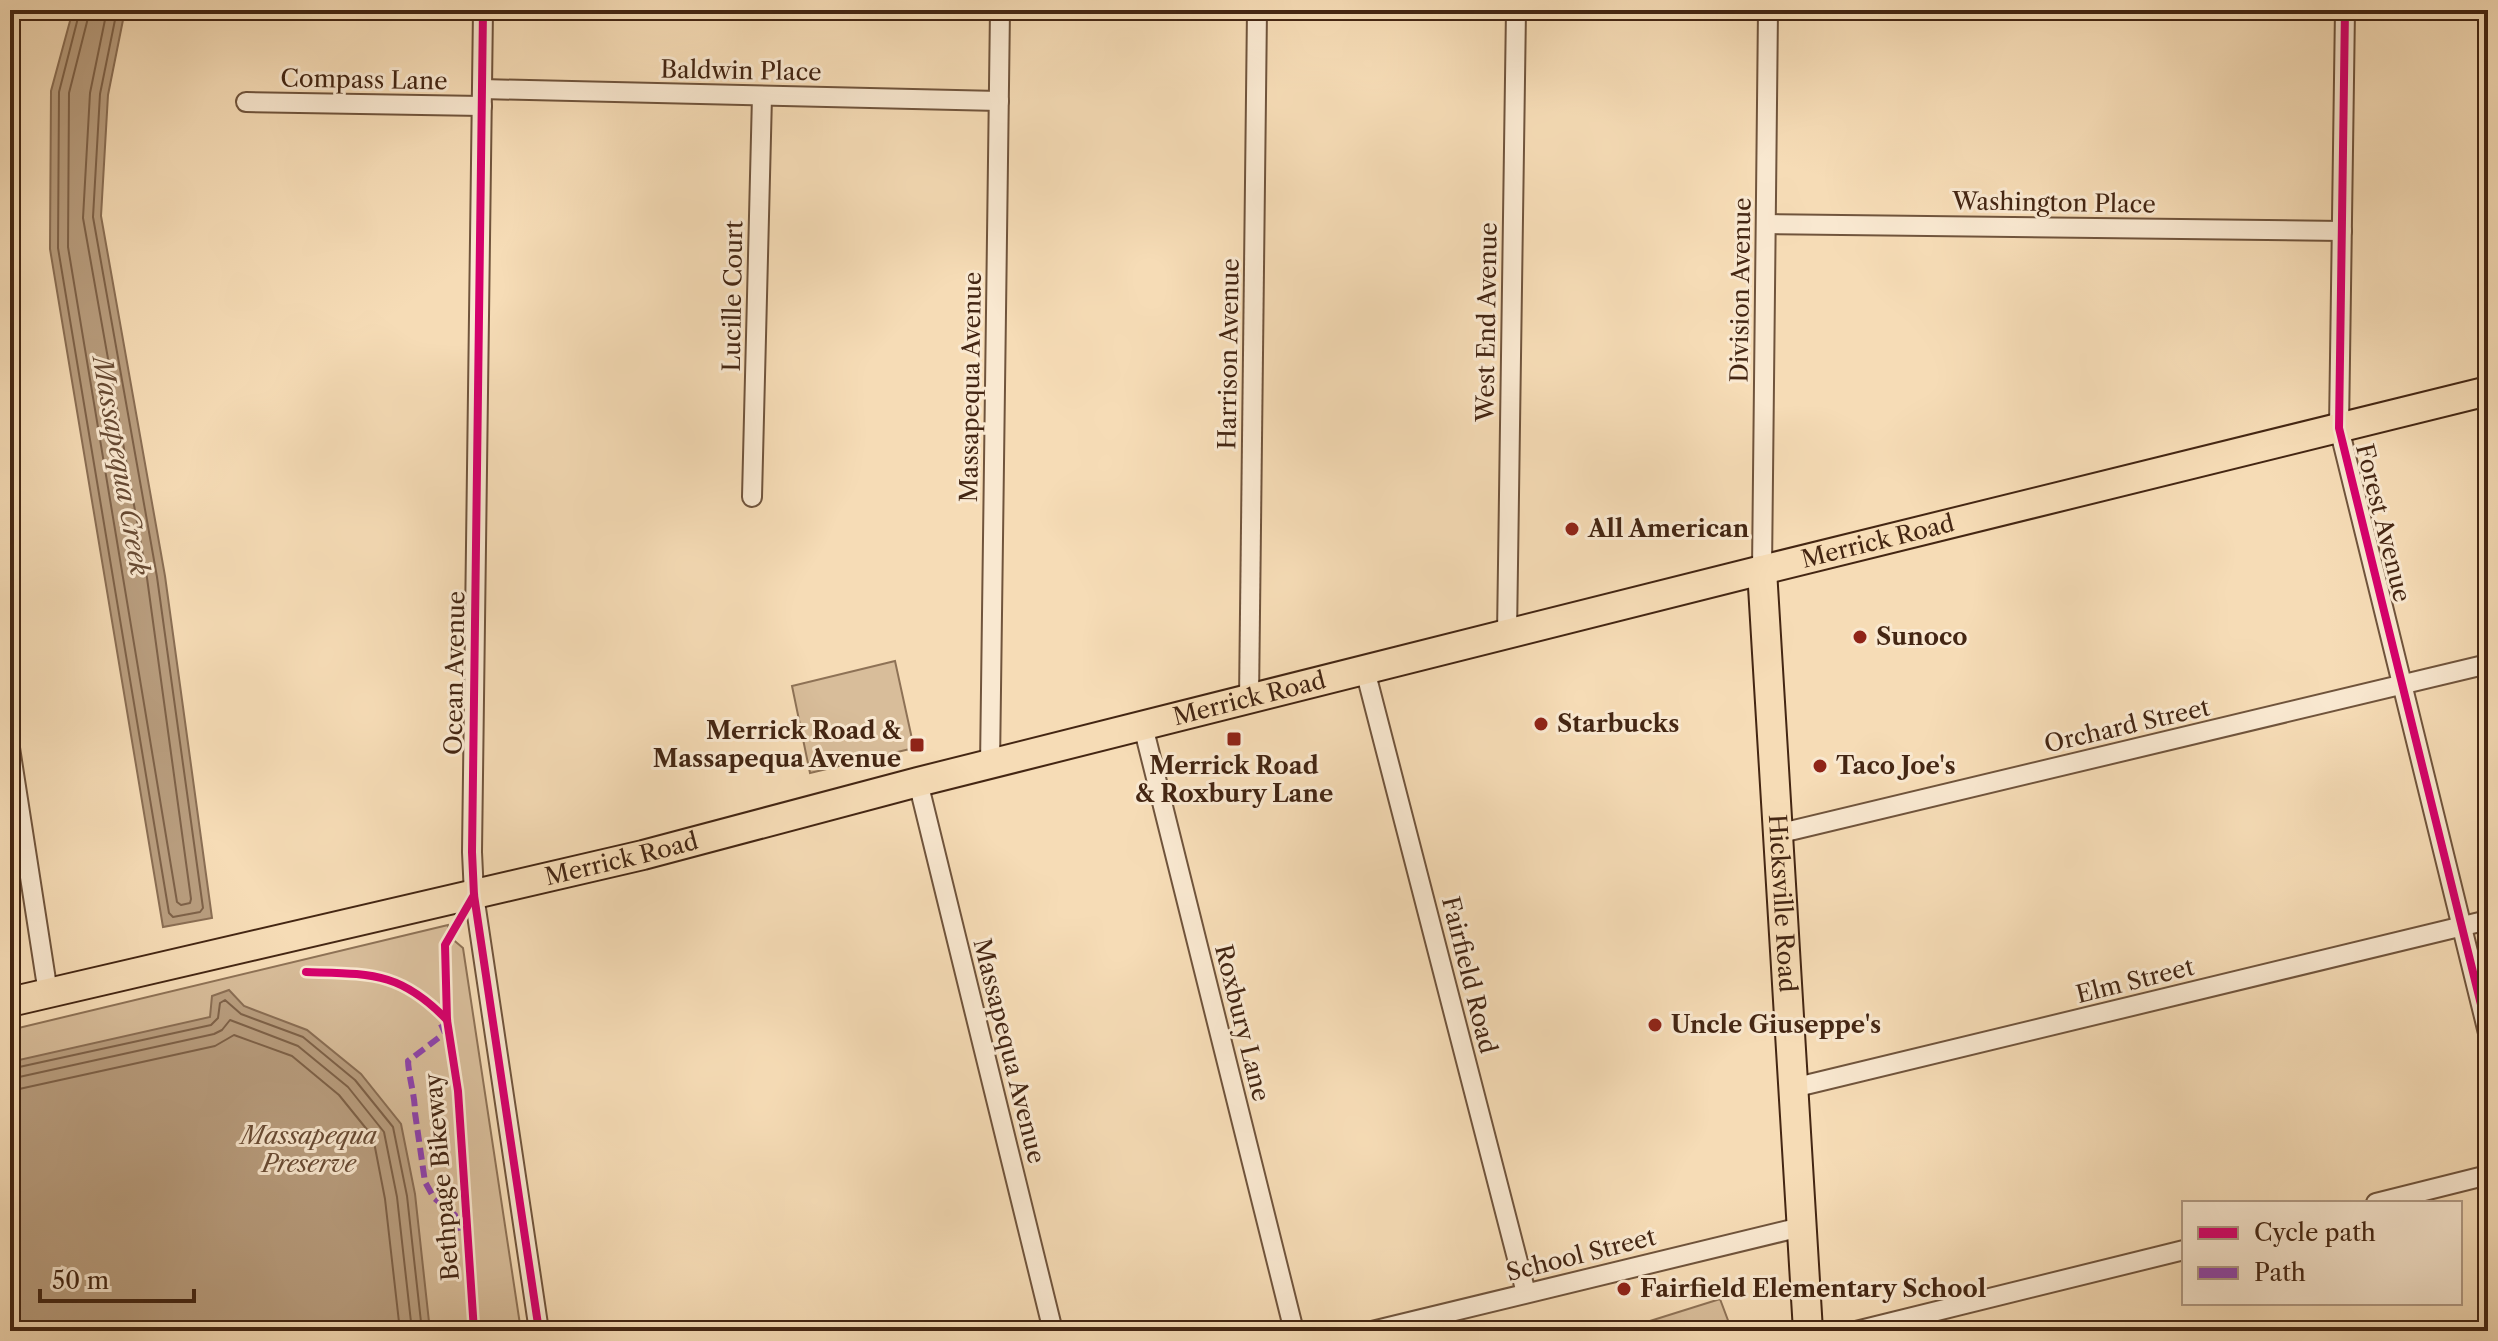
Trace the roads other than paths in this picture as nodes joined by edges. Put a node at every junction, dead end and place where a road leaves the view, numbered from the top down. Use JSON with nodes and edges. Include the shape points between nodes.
{"nodes":[{"id":1,"x":483,"y":10,"type":"edge"},
{"id":2,"x":1000,"y":10,"type":"edge"},
{"id":3,"x":1257,"y":10,"type":"edge"},
{"id":4,"x":1516,"y":10,"type":"edge"},
{"id":5,"x":1768,"y":10,"type":"edge"},
{"id":6,"x":2345,"y":10,"type":"edge"},
{"id":7,"x":762,"y":96,"type":"junction"},
{"id":8,"x":482,"y":98,"type":"junction"},
{"id":9,"x":999,"y":101,"type":"junction"},
{"id":10,"x":246,"y":102,"type":"dead end"},
{"id":11,"x":1766,"y":224,"type":"junction"},
{"id":12,"x":2342,"y":231,"type":"junction"},
{"id":13,"x":2488,"y":391,"type":"edge"},
{"id":14,"x":2339,"y":428,"type":"junction"},
{"id":15,"x":752,"y":497,"type":"dead end"},
{"id":16,"x":1762,"y":570,"type":"junction"},
{"id":17,"x":1507,"y":634,"type":"junction"},
{"id":18,"x":2488,"y":664,"type":"edge"},
{"id":19,"x":1365,"y":670,"type":"junction"},
{"id":20,"x":2402,"y":685,"type":"junction"},
{"id":21,"x":1249,"y":699,"type":"junction"},
{"id":22,"x":1143,"y":726,"type":"junction"},
{"id":23,"x":10,"y":748,"type":"edge"},
{"id":24,"x":990,"y":765,"type":"junction"},
{"id":25,"x":918,"y":782,"type":"junction"},
{"id":26,"x":1777,"y":834,"type":"junction"},
{"id":27,"x":474,"y":895,"type":"junction"},
{"id":28,"x":2488,"y":920,"type":"edge"},
{"id":29,"x":2462,"y":926,"type":"junction"},
{"id":30,"x":48,"y":993,"type":"junction"},
{"id":31,"x":10,"y":1002,"type":"edge"},
{"id":32,"x":2488,"y":1033,"type":"edge"},
{"id":33,"x":1793,"y":1088,"type":"junction"},
{"id":34,"x":2488,"y":1175,"type":"edge"},
{"id":35,"x":2384,"y":1201,"type":"edge"},
{"id":36,"x":1801,"y":1227,"type":"junction"},
{"id":37,"x":2182,"y":1250,"type":"edge"},
{"id":38,"x":1526,"y":1293,"type":"junction"},
{"id":39,"x":539,"y":1331,"type":"edge"},
{"id":40,"x":1053,"y":1331,"type":"edge"},
{"id":41,"x":1294,"y":1331,"type":"edge"},
{"id":42,"x":1372,"y":1331,"type":"edge"},
{"id":43,"x":1808,"y":1331,"type":"edge"},
{"id":44,"x":1856,"y":1331,"type":"edge"}],
"edges":[{"from":1,"to":8,"type":"street","name":"Ocean Avenue"},
{"from":2,"to":9,"type":"street","name":"Massapequa Avenue"},
{"from":3,"to":21,"type":"street","name":"Harrison Avenue"},
{"from":4,"to":17,"type":"street","name":"West End Avenue"},
{"from":5,"to":11,"type":"street","name":"Division Avenue"},
{"from":6,"to":12,"type":"street","name":"Forest Avenue"},
{"from":7,"to":8,"type":"street","name":"Baldwin Place"},
{"from":7,"to":9,"type":"street","name":"Baldwin Place"},
{"from":7,"to":15,"type":"street","name":"Lucille Court"},
{"from":8,"to":10,"type":"street","name":"Compass Lane"},
{"from":8,"to":27,"type":"street","name":"Ocean Avenue"},
{"from":9,"to":24,"type":"street","name":"Massapequa Avenue"},
{"from":11,"to":12,"type":"street","name":"Washington Place"},
{"from":11,"to":16,"type":"street","name":"Division Avenue"},
{"from":12,"to":14,"type":"street","name":"Forest Avenue"},
{"from":13,"to":14,"type":"main road","name":"Merrick Road"},
{"from":14,"to":16,"type":"main road","name":"Merrick Road"},
{"from":14,"to":20,"type":"street","name":"Forest Avenue"},
{"from":16,"to":17,"type":"main road","name":"Merrick Road"},
{"from":16,"to":26,"type":"main road","name":"Hicksville Road"},
{"from":17,"to":19,"type":"main road","name":"Merrick Road"},
{"from":18,"to":20,"type":"street","name":"Orchard Street"},
{"from":19,"to":21,"type":"main road","name":"Merrick Road"},
{"from":19,"to":38,"type":"street","name":"Fairfield Road"},
{"from":20,"to":26,"type":"street","name":"Orchard Street"},
{"from":20,"to":29,"type":"street","name":"Forest Avenue"},
{"from":21,"to":22,"type":"main road","name":"Merrick Road"},
{"from":22,"to":24,"type":"main road","name":"Merrick Road"},
{"from":22,"to":41,"type":"street","name":"Roxbury Lane"},
{"from":23,"to":30,"type":"street"},
{"from":24,"to":25,"type":"main road","name":"Merrick Road"},
{"from":25,"to":27,"type":"main road","name":"Merrick Road"},
{"from":25,"to":40,"type":"street","name":"Massapequa Avenue"},
{"from":26,"to":33,"type":"main road","name":"Hicksville Road"},
{"from":27,"to":30,"type":"main road","name":"Merrick Road"},
{"from":27,"to":39,"type":"street","name":"Ocean Avenue"},
{"from":28,"to":29,"type":"street","name":"Elm Street"},
{"from":29,"to":32,"type":"street","name":"Forest Avenue"},
{"from":29,"to":33,"type":"street","name":"Elm Street"},
{"from":30,"to":31,"type":"main road","name":"Merrick Road"},
{"from":33,"to":36,"type":"main road","name":"Hicksville Road"},
{"from":34,"to":35,"type":"street"},
{"from":36,"to":38,"type":"street","name":"School Street"},
{"from":36,"to":43,"type":"main road","name":"Hicksville Road"},
{"from":37,"to":44,"type":"street"},
{"from":38,"to":42,"type":"street","name":"School Street"}]}
